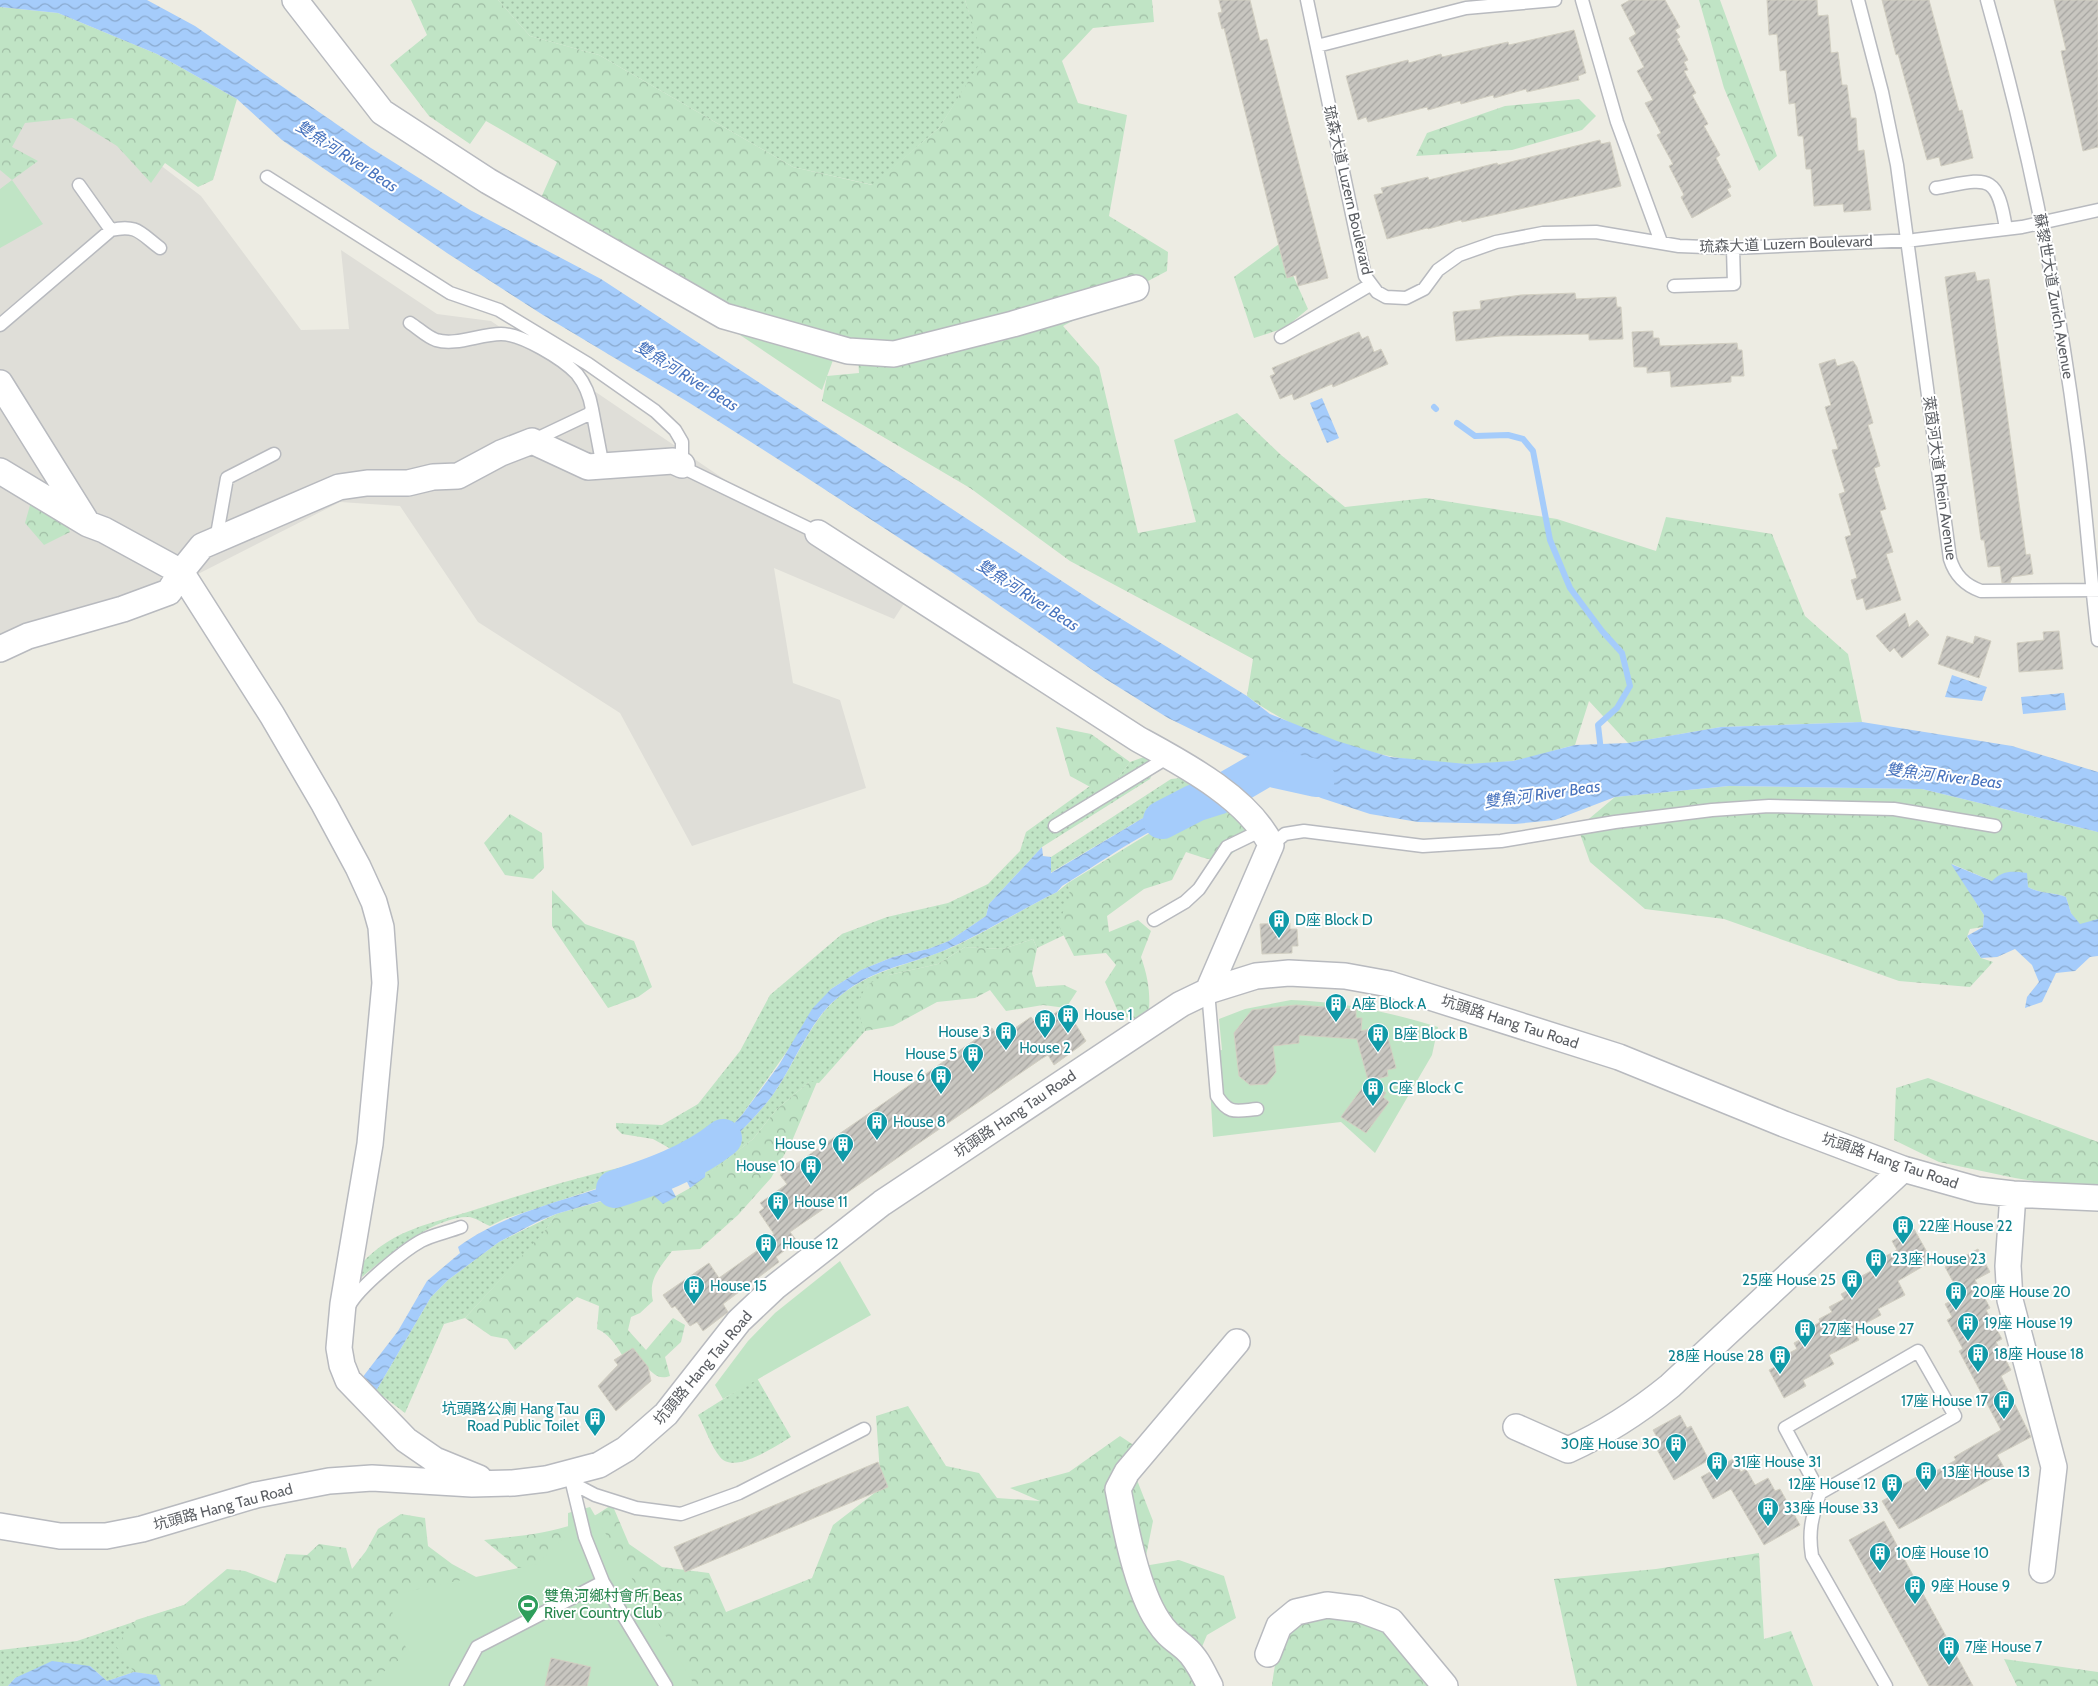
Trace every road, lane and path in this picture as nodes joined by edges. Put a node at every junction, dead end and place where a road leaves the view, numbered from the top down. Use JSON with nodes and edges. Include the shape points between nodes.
{"nodes":[{"id":1,"x":295,"y":0,"type":"edge"},
{"id":2,"x":1307,"y":0,"type":"edge"},
{"id":3,"x":1555,"y":0,"type":"edge"},
{"id":4,"x":1582,"y":0,"type":"edge"},
{"id":5,"x":1858,"y":0,"type":"edge"},
{"id":6,"x":1987,"y":0,"type":"edge"},
{"id":7,"x":1317,"y":46,"type":"junction"},
{"id":8,"x":267,"y":176,"type":"dead end"},
{"id":9,"x":78,"y":185,"type":"dead end"},
{"id":10,"x":1936,"y":188,"type":"dead end"},
{"id":11,"x":2098,"y":210,"type":"edge"},
{"id":12,"x":2042,"y":222,"type":"junction"},
{"id":13,"x":2006,"y":229,"type":"junction"},
{"id":14,"x":111,"y":230,"type":"junction"},
{"id":15,"x":1908,"y":240,"type":"junction"},
{"id":16,"x":1661,"y":242,"type":"junction"},
{"id":17,"x":160,"y":248,"type":"dead end"},
{"id":18,"x":1733,"y":248,"type":"junction"},
{"id":19,"x":1370,"y":285,"type":"junction"},
{"id":20,"x":1674,"y":286,"type":"dead end"},
{"id":21,"x":1136,"y":288,"type":"dead end"},
{"id":22,"x":410,"y":323,"type":"dead end"},
{"id":23,"x":0,"y":326,"type":"edge"},
{"id":24,"x":1281,"y":337,"type":"dead end"},
{"id":25,"x":0,"y":383,"type":"edge"},
{"id":26,"x":592,"y":409,"type":"junction"},
{"id":27,"x":532,"y":441,"type":"junction"},
{"id":28,"x":274,"y":454,"type":"dead end"},
{"id":29,"x":682,"y":464,"type":"junction"},
{"id":30,"x":603,"y":467,"type":"junction"},
{"id":31,"x":0,"y":471,"type":"edge"},
{"id":32,"x":88,"y":524,"type":"junction"},
{"id":33,"x":818,"y":533,"type":"joint"},
{"id":34,"x":216,"y":540,"type":"junction"},
{"id":35,"x":181,"y":572,"type":"junction"},
{"id":36,"x":2095,"y":590,"type":"edge"},
{"id":37,"x":2098,"y":640,"type":"edge"},
{"id":38,"x":0,"y":649,"type":"edge"},
{"id":39,"x":1170,"y":756,"type":"junction"},
{"id":40,"x":1055,"y":826,"type":"dead end"},
{"id":41,"x":1995,"y":826,"type":"dead end"},
{"id":42,"x":1267,"y":837,"type":"junction"},
{"id":43,"x":1154,"y":920,"type":"dead end"},
{"id":44,"x":1208,"y":991,"type":"junction"},
{"id":45,"x":1257,"y":1108,"type":"dead end"},
{"id":46,"x":1903,"y":1169,"type":"junction"},
{"id":47,"x":2013,"y":1194,"type":"junction"},
{"id":48,"x":2098,"y":1198,"type":"edge"},
{"id":49,"x":461,"y":1227,"type":"dead end"},
{"id":50,"x":342,"y":1322,"type":"junction"},
{"id":51,"x":1236,"y":1342,"type":"dead end"},
{"id":52,"x":1516,"y":1427,"type":"dead end"},
{"id":53,"x":864,"y":1429,"type":"dead end"},
{"id":54,"x":570,"y":1479,"type":"junction"},
{"id":55,"x":490,"y":1483,"type":"junction"},
{"id":56,"x":1820,"y":1493,"type":"junction"},
{"id":57,"x":0,"y":1526,"type":"edge"},
{"id":58,"x":2042,"y":1570,"type":"dead end"},
{"id":59,"x":603,"y":1582,"type":"junction"},
{"id":60,"x":1268,"y":1654,"type":"dead end"},
{"id":61,"x":456,"y":1686,"type":"edge"},
{"id":62,"x":666,"y":1686,"type":"edge"},
{"id":63,"x":1210,"y":1686,"type":"edge"},
{"id":64,"x":1445,"y":1686,"type":"edge"},
{"id":65,"x":1886,"y":1686,"type":"edge"}],
"edges":[{"from":1,"to":21,"type":"street","via":[[382,112],[488,181],[724,316],[848,351],[894,354],[1014,324]]},
{"from":2,"to":7,"type":"lane","name":"琉森大道 Luzern Boulevard"},
{"from":3,"to":7,"type":"lane","via":[[1466,8]]},
{"from":4,"to":16,"type":"lane","via":[[1617,122]]},
{"from":5,"to":15,"type":"lane","name":"萊茵河大道 Rhein Avenue","via":[[1882,92]]},
{"from":6,"to":12,"type":"lane","name":"蘇黎世大道 Zurich Avenue"},
{"from":7,"to":19,"type":"lane","name":"琉森大道 Luzern Boulevard","via":[[1363,266]]},
{"from":8,"to":29,"type":"lane","via":[[450,293],[500,310],[588,364],[654,410],[675,430],[682,442]]},
{"from":9,"to":14,"type":"lane"},
{"from":10,"to":13,"type":"lane","via":[[1985,182],[1999,195]]},
{"from":11,"to":12,"type":"lane","name":"琉森大道 Luzern Boulevard"},
{"from":12,"to":13,"type":"lane","name":"琉森大道 Luzern Boulevard"},
{"from":12,"to":36,"type":"lane","name":"蘇黎世大道 Zurich Avenue","via":[[2076,434]]},
{"from":13,"to":15,"type":"lane","name":"琉森大道 Luzern Boulevard"},
{"from":14,"to":17,"type":"lane","via":[[126,227],[138,231]]},
{"from":14,"to":23,"type":"lane"},
{"from":15,"to":18,"type":"lane","name":"琉森大道 Luzern Boulevard"},
{"from":15,"to":36,"type":"lane","name":"萊茵河大道 Rhein Avenue","via":[[1953,568],[1964,583],[1980,591]]},
{"from":16,"to":18,"type":"lane","name":"琉森大道 Luzern Boulevard"},
{"from":16,"to":19,"type":"lane","name":"琉森大道 Luzern Boulevard","via":[[1596,232],[1543,232],[1459,254],[1438,270],[1424,289],[1406,298],[1386,297]]},
{"from":18,"to":20,"type":"lane","via":[[1734,284]]},
{"from":19,"to":24,"type":"lane"},
{"from":22,"to":26,"type":"lane","via":[[434,339],[445,341],[501,334],[521,337],[566,364],[577,375],[589,396]]},
{"from":25,"to":32,"type":"street"},
{"from":26,"to":27,"type":"lane","via":[[589,414]]},
{"from":26,"to":30,"type":"lane"},
{"from":27,"to":30,"type":"street","via":[[572,461]]},
{"from":27,"to":34,"type":"street","via":[[500,453],[458,476],[433,477],[408,484],[367,483],[339,487]]},
{"from":28,"to":34,"type":"lane","via":[[227,478]]},
{"from":29,"to":30,"type":"street","via":[[673,461]]},
{"from":29,"to":33,"type":"lane","via":[[727,490]]},
{"from":31,"to":32,"type":"street"},
{"from":32,"to":35,"type":"street"},
{"from":33,"to":39,"type":"street","via":[[1138,739]]},
{"from":34,"to":35,"type":"street","via":[[202,546]]},
{"from":35,"to":38,"type":"street","via":[[169,592],[123,609],[28,636]]},
{"from":35,"to":50,"type":"street","via":[[324,804],[358,867],[381,927],[385,984],[370,1144]]},
{"from":36,"to":37,"type":"lane","name":"蘇黎世大道 Zurich Avenue"},
{"from":39,"to":40,"type":"lane"},
{"from":39,"to":42,"type":"street","via":[[1232,799]]},
{"from":41,"to":42,"type":"lane","via":[[1894,809],[1769,806],[1615,822],[1501,842],[1423,846],[1304,831]]},
{"from":42,"to":43,"type":"lane","via":[[1227,847],[1199,889],[1185,902]]},
{"from":42,"to":44,"type":"street"},
{"from":44,"to":45,"type":"lane","via":[[1217,1096],[1233,1112]]},
{"from":44,"to":46,"type":"street","name":"坑頭路 Hang Tau Road","via":[[1256,976],[1289,973],[1330,974],[1390,984],[1619,1057]]},
{"from":44,"to":54,"type":"street","name":"坑頭路 Hang Tau Road","via":[[1175,1008],[882,1203],[775,1287],[739,1321],[682,1396],[644,1435],[599,1465]]},
{"from":46,"to":47,"type":"street","name":"坑頭路 Hang Tau Road","via":[[1978,1190]]},
{"from":46,"to":52,"type":"street","via":[[1640,1410],[1595,1438],[1568,1450]]},
{"from":47,"to":48,"type":"street","name":"坑頭路 Hang Tau Road"},
{"from":47,"to":58,"type":"street","via":[[2008,1266],[2010,1300],[2054,1467]]},
{"from":49,"to":50,"type":"lane","via":[[421,1241],[373,1278],[355,1295]]},
{"from":50,"to":55,"type":"street","via":[[339,1348],[348,1380],[406,1440],[435,1460]]},
{"from":51,"to":63,"type":"street","via":[[1127,1472],[1118,1489],[1142,1586],[1156,1619],[1171,1639],[1196,1661]]},
{"from":53,"to":54,"type":"lane","via":[[739,1493],[682,1514],[636,1508],[595,1495]]},
{"from":54,"to":55,"type":"street","name":"坑頭路 Hang Tau Road"},
{"from":54,"to":59,"type":"lane"},
{"from":55,"to":57,"type":"street","name":"坑頭路 Hang Tau Road","via":[[372,1478],[329,1481],[256,1495],[142,1529],[106,1536],[60,1536]]},
{"from":56,"to":56,"type":"lane","via":[[1785,1428],[1918,1351],[1955,1416]]},
{"from":56,"to":65,"type":"lane","via":[[1808,1536],[1812,1556]]},
{"from":59,"to":61,"type":"lane","via":[[477,1647]]},
{"from":59,"to":62,"type":"lane"},
{"from":60,"to":64,"type":"street","via":[[1279,1626],[1296,1612],[1327,1605],[1359,1609],[1391,1621]]}]}
